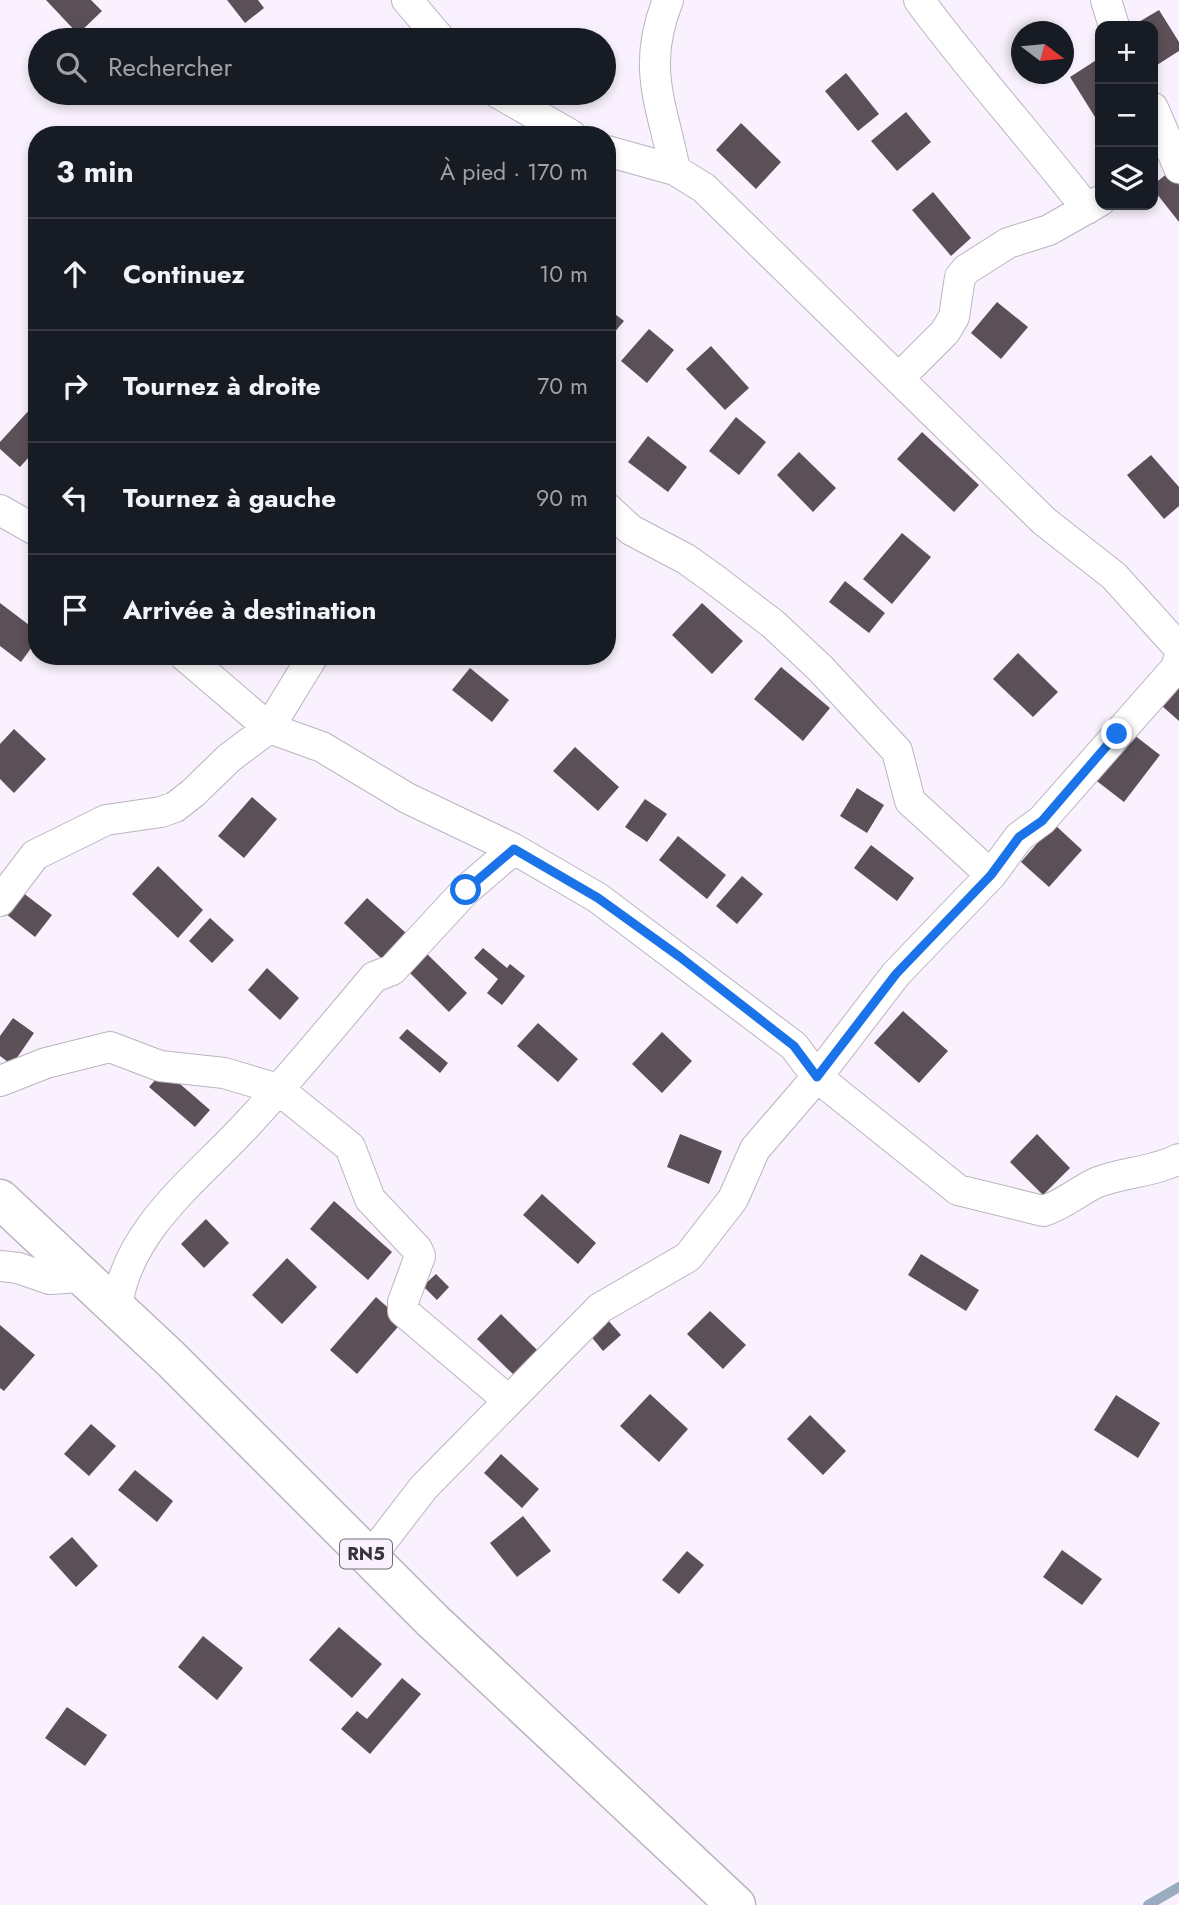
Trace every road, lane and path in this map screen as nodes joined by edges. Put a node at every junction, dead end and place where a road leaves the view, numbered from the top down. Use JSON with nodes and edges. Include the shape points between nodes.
{"nodes":[{"id":1,"x":407,"y":0,"type":"edge"},
{"id":2,"x":668,"y":0,"type":"edge"},
{"id":3,"x":919,"y":0,"type":"edge"},
{"id":4,"x":1106,"y":0,"type":"edge"},
{"id":5,"x":1112,"y":21,"type":"edge"},
{"id":6,"x":430,"y":28,"type":"edge"},
{"id":7,"x":519,"y":105,"type":"edge"},
{"id":8,"x":1158,"y":123,"type":"edge"},
{"id":9,"x":555,"y":126,"type":"edge"},
{"id":10,"x":616,"y":156,"type":"edge"},
{"id":11,"x":1170,"y":159,"type":"edge"},
{"id":12,"x":675,"y":170,"type":"junction"},
{"id":13,"x":1094,"y":205,"type":"edge"},
{"id":14,"x":900,"y":377,"type":"junction"},
{"id":15,"x":0,"y":510,"type":"edge"},
{"id":16,"x":616,"y":516,"type":"edge"},
{"id":17,"x":28,"y":526,"type":"edge"},
{"id":18,"x":1179,"y":648,"type":"edge"},
{"id":19,"x":1179,"y":658,"type":"edge"},
{"id":20,"x":196,"y":665,"type":"edge"},
{"id":21,"x":308,"y":665,"type":"edge"},
{"id":22,"x":270,"y":728,"type":"junction"},
{"id":23,"x":514,"y":849,"type":"junction"},
{"id":24,"x":991,"y":875,"type":"junction"},
{"id":25,"x":0,"y":901,"type":"edge"},
{"id":26,"x":817,"y":1077,"type":"junction"},
{"id":27,"x":0,"y":1081,"type":"edge"},
{"id":28,"x":278,"y":1089,"type":"junction"},
{"id":29,"x":1179,"y":1159,"type":"edge"},
{"id":30,"x":0,"y":1199,"type":"edge"},
{"id":31,"x":0,"y":1266,"type":"edge"},
{"id":32,"x":80,"y":1277,"type":"junction"},
{"id":33,"x":117,"y":1307,"type":"junction"},
{"id":34,"x":508,"y":1400,"type":"junction"},
{"id":35,"x":370,"y":1557,"type":"junction"},
{"id":36,"x":736,"y":1905,"type":"edge"}],
"edges":[{"from":1,"to":6,"type":"street"},
{"from":2,"to":12,"type":"street","via":[[654,40],[653,61]]},
{"from":3,"to":13,"type":"street","via":[[979,81]]},
{"from":4,"to":5,"type":"street"},
{"from":7,"to":9,"type":"street"},
{"from":8,"to":11,"type":"street"},
{"from":10,"to":12,"type":"street"},
{"from":12,"to":14,"type":"street","via":[[721,203]]},
{"from":13,"to":14,"type":"street","via":[[1049,230],[1008,243],[967,269],[960,277],[954,317],[945,332]]},
{"from":14,"to":18,"type":"street","via":[[1044,521],[1114,576]]},
{"from":15,"to":17,"type":"street"},
{"from":16,"to":24,"type":"street","via":[[714,579],[811,659],[897,751],[910,801]]},
{"from":19,"to":24,"type":"street","via":[[1042,821],[1019,837]]},
{"from":20,"to":22,"type":"street"},
{"from":21,"to":22,"type":"street"},
{"from":22,"to":23,"type":"street","via":[[321,747],[407,798]]},
{"from":22,"to":25,"type":"street","via":[[175,807],[106,820],[35,855]]},
{"from":23,"to":26,"type":"street","via":[[598,898],[691,965],[794,1046]]},
{"from":23,"to":28,"type":"street","via":[[466,890],[392,970],[374,977]]},
{"from":24,"to":26,"type":"street","via":[[896,974]]},
{"from":26,"to":29,"type":"street","via":[[958,1190],[1034,1210],[1055,1207],[1097,1182],[1153,1171]]},
{"from":26,"to":34,"type":"street","via":[[755,1149],[733,1199],[688,1257],[600,1308]]},
{"from":27,"to":28,"type":"street","via":[[46,1063],[110,1047],[160,1066],[224,1073]]},
{"from":28,"to":33,"type":"street","via":[[167,1207],[132,1254]]},
{"from":28,"to":34,"type":"street","via":[[350,1147],[370,1199],[417,1250],[420,1256],[403,1311]]},
{"from":30,"to":32,"type":"highway","number":"RN5"},
{"from":31,"to":32,"type":"street","via":[[50,1279]]},
{"from":32,"to":33,"type":"highway","number":"RN5"},
{"from":33,"to":35,"type":"highway","number":"RN5"},
{"from":34,"to":35,"type":"street","via":[[424,1487]]},
{"from":35,"to":36,"type":"highway","number":"RN5"}]}
